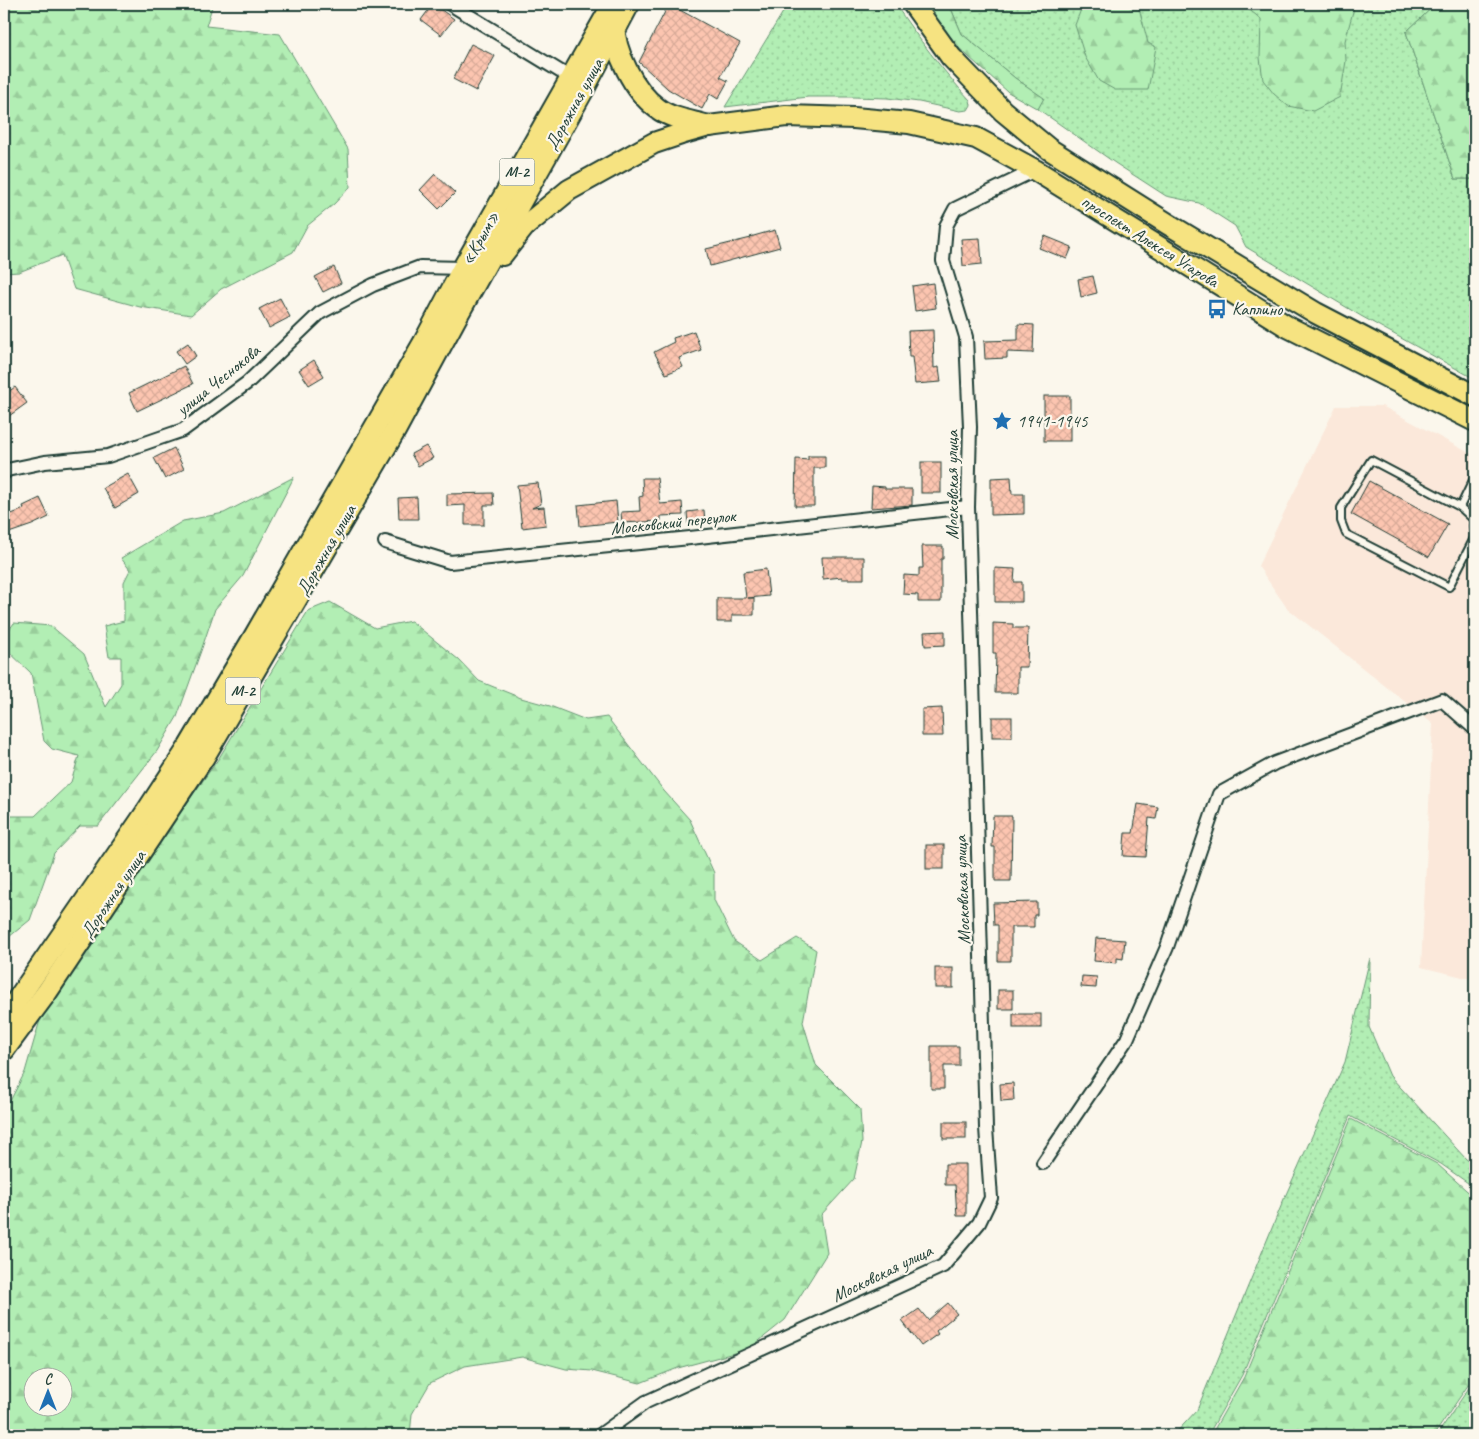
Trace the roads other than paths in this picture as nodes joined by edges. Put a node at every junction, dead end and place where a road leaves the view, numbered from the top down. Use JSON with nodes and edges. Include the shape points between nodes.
{"nodes":[{"id":1,"x":450,"y":4,"type":"edge"},
{"id":2,"x":614,"y":4,"type":"edge"},
{"id":3,"x":629,"y":4,"type":"edge"},
{"id":4,"x":913,"y":4,"type":"edge"},
{"id":5,"x":614,"y":29,"type":"junction"},
{"id":6,"x":571,"y":78,"type":"junction"},
{"id":7,"x":709,"y":126,"type":"junction"},
{"id":8,"x":1049,"y":149,"type":"junction"},
{"id":9,"x":1035,"y":170,"type":"junction"},
{"id":10,"x":463,"y":268,"type":"junction"},
{"id":11,"x":457,"y":316,"type":"junction"},
{"id":12,"x":424,"y":342,"type":"joint"},
{"id":13,"x":1475,"y":396,"type":"edge"},
{"id":14,"x":1475,"y":421,"type":"edge"},
{"id":15,"x":4,"y":473,"type":"edge"},
{"id":16,"x":1475,"y":478,"type":"edge"},
{"id":17,"x":968,"y":507,"type":"junction"},
{"id":18,"x":1460,"y":507,"type":"junction"},
{"id":19,"x":1475,"y":535,"type":"edge"},
{"id":20,"x":385,"y":542,"type":"dead end"},
{"id":21,"x":1475,"y":729,"type":"edge"},
{"id":22,"x":4,"y":1019,"type":"edge"},
{"id":23,"x":4,"y":1050,"type":"edge"},
{"id":24,"x":1043,"y":1163,"type":"dead end"},
{"id":25,"x":600,"y":1435,"type":"edge"}],
"edges":[{"from":1,"to":6,"type":"street"},
{"from":2,"to":5,"type":"main road"},
{"from":2,"to":6,"type":"main road","name":"«Крым»","number":"М-2"},
{"from":3,"to":5,"type":"main road","number":"М-2"},
{"from":4,"to":8,"type":"main road","name":"проспект Алексея Угарова","via":[[958,64],[1003,111]]},
{"from":5,"to":7,"type":"main road","via":[[620,52],[637,89],[658,109]]},
{"from":5,"to":11,"type":"main road","name":"Дорожная улица","number":"М-2"},
{"from":6,"to":10,"type":"main road","name":"«Крым»","number":"М-2"},
{"from":7,"to":9,"type":"main road","name":"проспект Алексея Угарова","via":[[786,116],[909,123],[976,138]]},
{"from":7,"to":11,"type":"main road","via":[[654,143],[569,190],[524,227]]},
{"from":8,"to":9,"type":"main road"},
{"from":8,"to":13,"type":"main road","name":"проспект Алексея Угарова","via":[[1316,313]]},
{"from":9,"to":14,"type":"main road","name":"проспект Алексея Угарова","via":[[1288,327]]},
{"from":9,"to":17,"type":"street","name":"Московская улица","via":[[954,209],[946,226],[943,261],[966,337],[970,427]]},
{"from":10,"to":12,"type":"main road","name":"«Крым»","number":"М-2"},
{"from":10,"to":15,"type":"street","name":"улица Чеснокова","via":[[420,267],[372,285],[320,313],[248,383],[183,430],[108,456],[45,462]]},
{"from":11,"to":23,"type":"main road","name":"Дорожная улица","number":"М-2","via":[[394,431],[190,780],[47,992]]},
{"from":12,"to":22,"type":"main road","name":"Дорожная улица","number":"М-2","via":[[188,748]]},
{"from":16,"to":18,"type":"lane"},
{"from":17,"to":20,"type":"street","name":"Московский переулок","via":[[450,562]]},
{"from":17,"to":25,"type":"street","name":"Московская улица","via":[[986,1118],[992,1198],[979,1223],[943,1266],[646,1402]]},
{"from":18,"to":19,"type":"lane","via":[[1472,519]]},
{"from":18,"to":19,"type":"lane","via":[[1371,460],[1341,508],[1341,521],[1346,534],[1449,587]]},
{"from":21,"to":24,"type":"street","via":[[1442,700],[1275,763],[1219,794],[1167,947],[1127,1039]]}]}
